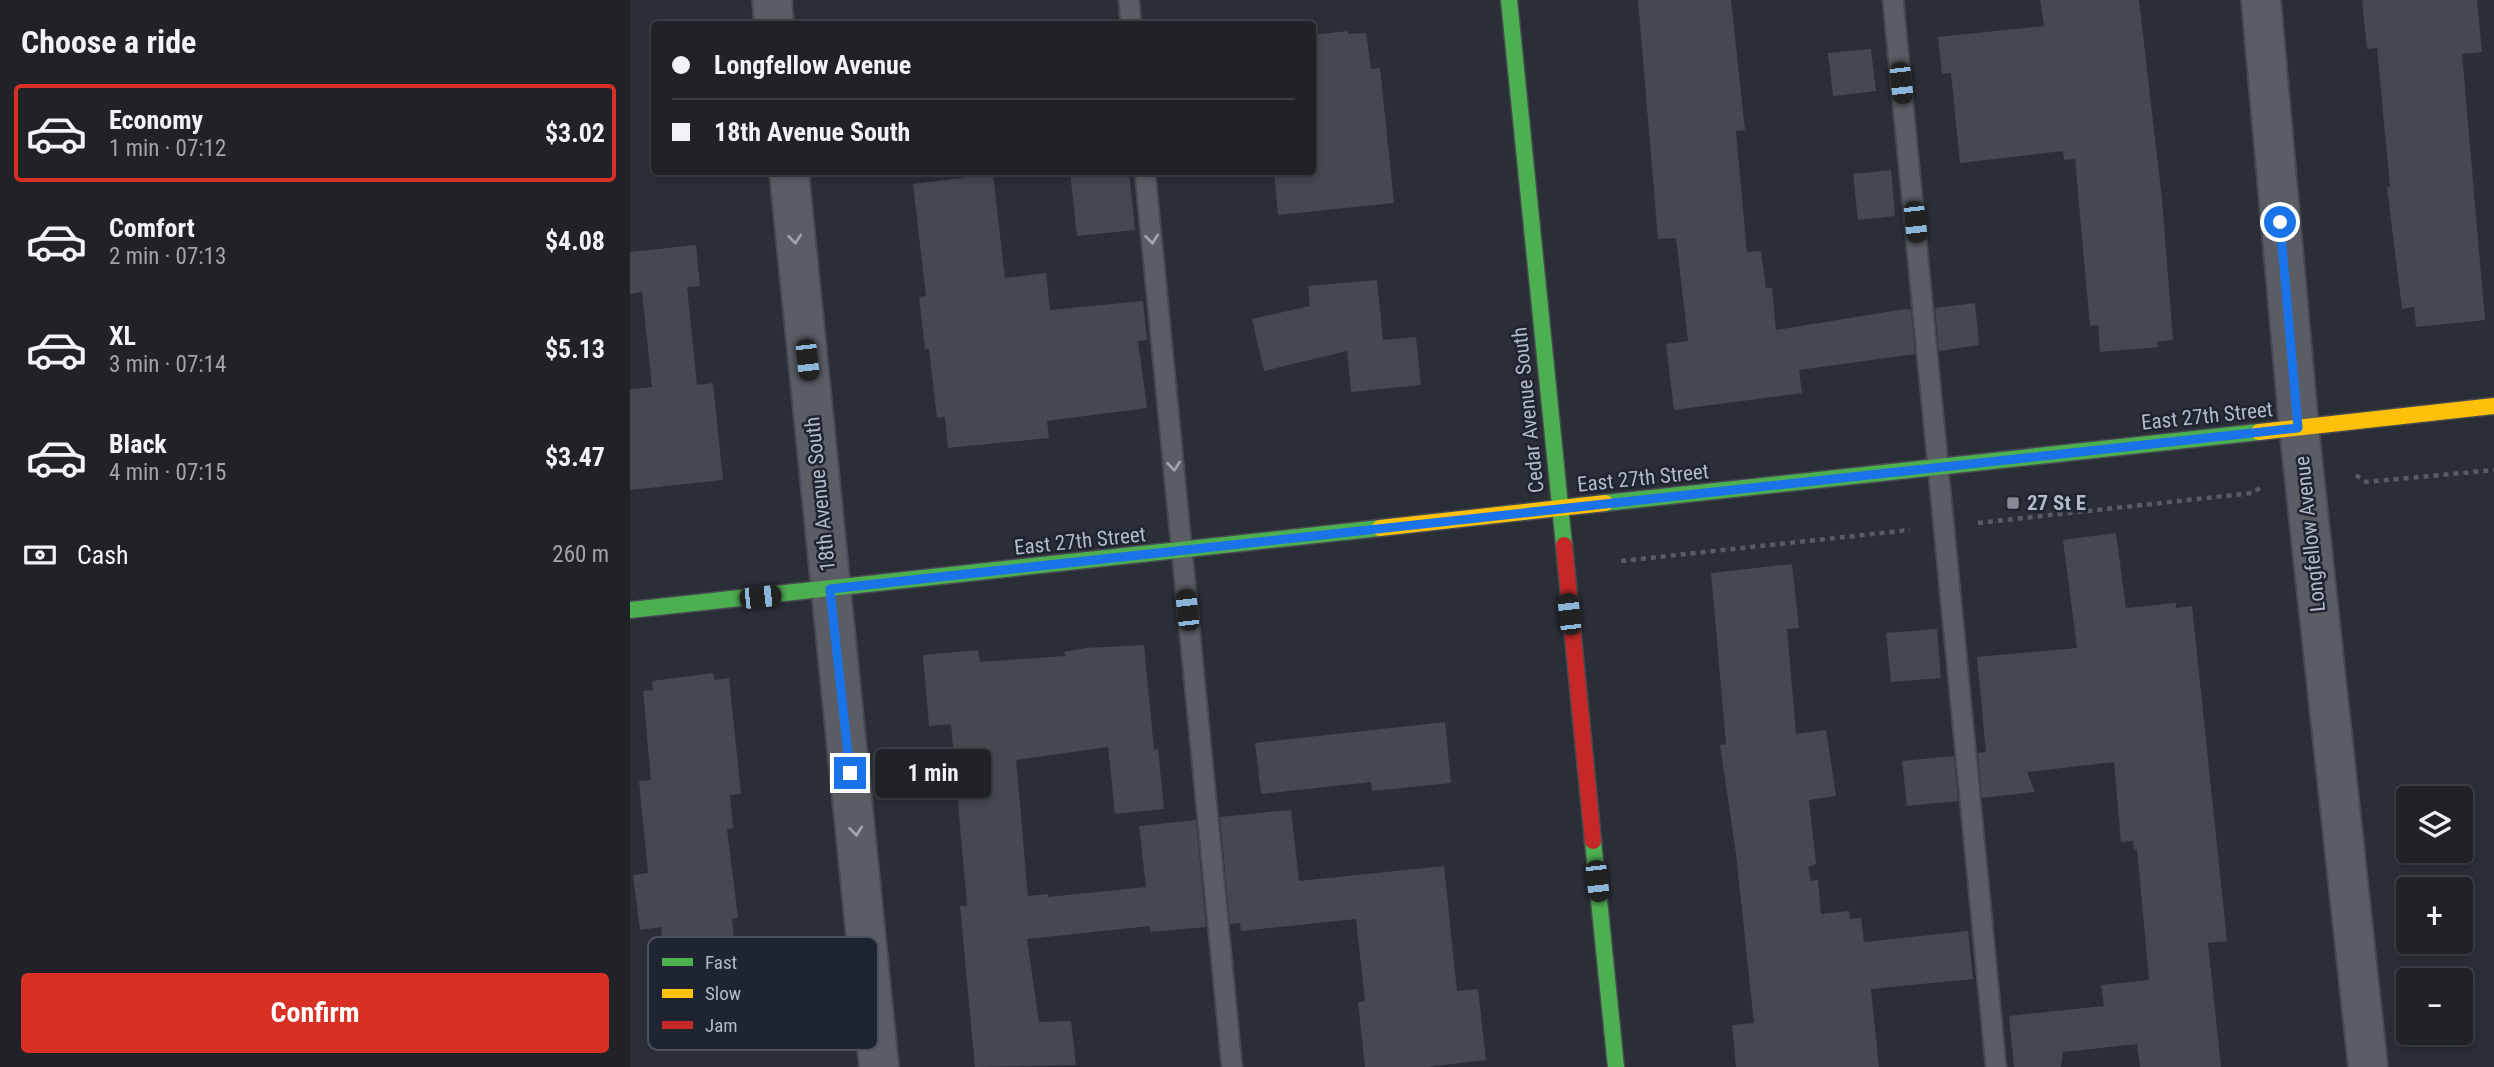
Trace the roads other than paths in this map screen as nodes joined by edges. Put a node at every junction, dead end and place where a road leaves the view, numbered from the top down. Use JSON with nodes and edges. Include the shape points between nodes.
{"nodes":[{"id":1,"x":772,"y":0,"type":"edge"},
{"id":2,"x":1129,"y":0,"type":"edge"},
{"id":3,"x":1508,"y":0,"type":"edge"},
{"id":4,"x":1893,"y":0,"type":"edge"},
{"id":5,"x":2261,"y":0,"type":"edge"},
{"id":6,"x":774,"y":21,"type":"edge"},
{"id":7,"x":1131,"y":21,"type":"edge"},
{"id":8,"x":789,"y":175,"type":"edge"},
{"id":9,"x":1145,"y":175,"type":"edge"},
{"id":10,"x":2494,"y":406,"type":"edge"},
{"id":11,"x":2298,"y":428,"type":"junction"},
{"id":12,"x":1939,"y":466,"type":"junction"},
{"id":13,"x":1559,"y":509,"type":"junction"},
{"id":14,"x":1182,"y":552,"type":"junction"},
{"id":15,"x":830,"y":589,"type":"junction"},
{"id":16,"x":630,"y":610,"type":"edge"},
{"id":17,"x":866,"y":937,"type":"edge"},
{"id":18,"x":1232,"y":1067,"type":"edge"},
{"id":19,"x":1615,"y":1067,"type":"edge"},
{"id":20,"x":1996,"y":1067,"type":"edge"},
{"id":21,"x":2368,"y":1067,"type":"edge"}],
"edges":[{"from":1,"to":6,"type":"street"},
{"from":2,"to":7,"type":"lane"},
{"from":3,"to":13,"type":"street","name":"Cedar Avenue South"},
{"from":4,"to":12,"type":"lane"},
{"from":5,"to":11,"type":"street","name":"Longfellow Avenue"},
{"from":8,"to":15,"type":"street","name":"18th Avenue South","one_way":true},
{"from":9,"to":14,"type":"lane","one_way":true},
{"from":10,"to":11,"type":"street","name":"East 27th Street"},
{"from":11,"to":12,"type":"street","name":"East 27th Street"},
{"from":11,"to":21,"type":"street","name":"Longfellow Avenue"},
{"from":12,"to":13,"type":"street","name":"East 27th Street"},
{"from":12,"to":20,"type":"lane"},
{"from":13,"to":14,"type":"street","name":"East 27th Street"},
{"from":13,"to":19,"type":"street","name":"Cedar Avenue South"},
{"from":14,"to":15,"type":"street","name":"East 27th Street"},
{"from":14,"to":18,"type":"lane"},
{"from":15,"to":16,"type":"street","name":"East 27th Street"},
{"from":15,"to":17,"type":"street","name":"18th Avenue South","one_way":true}]}
